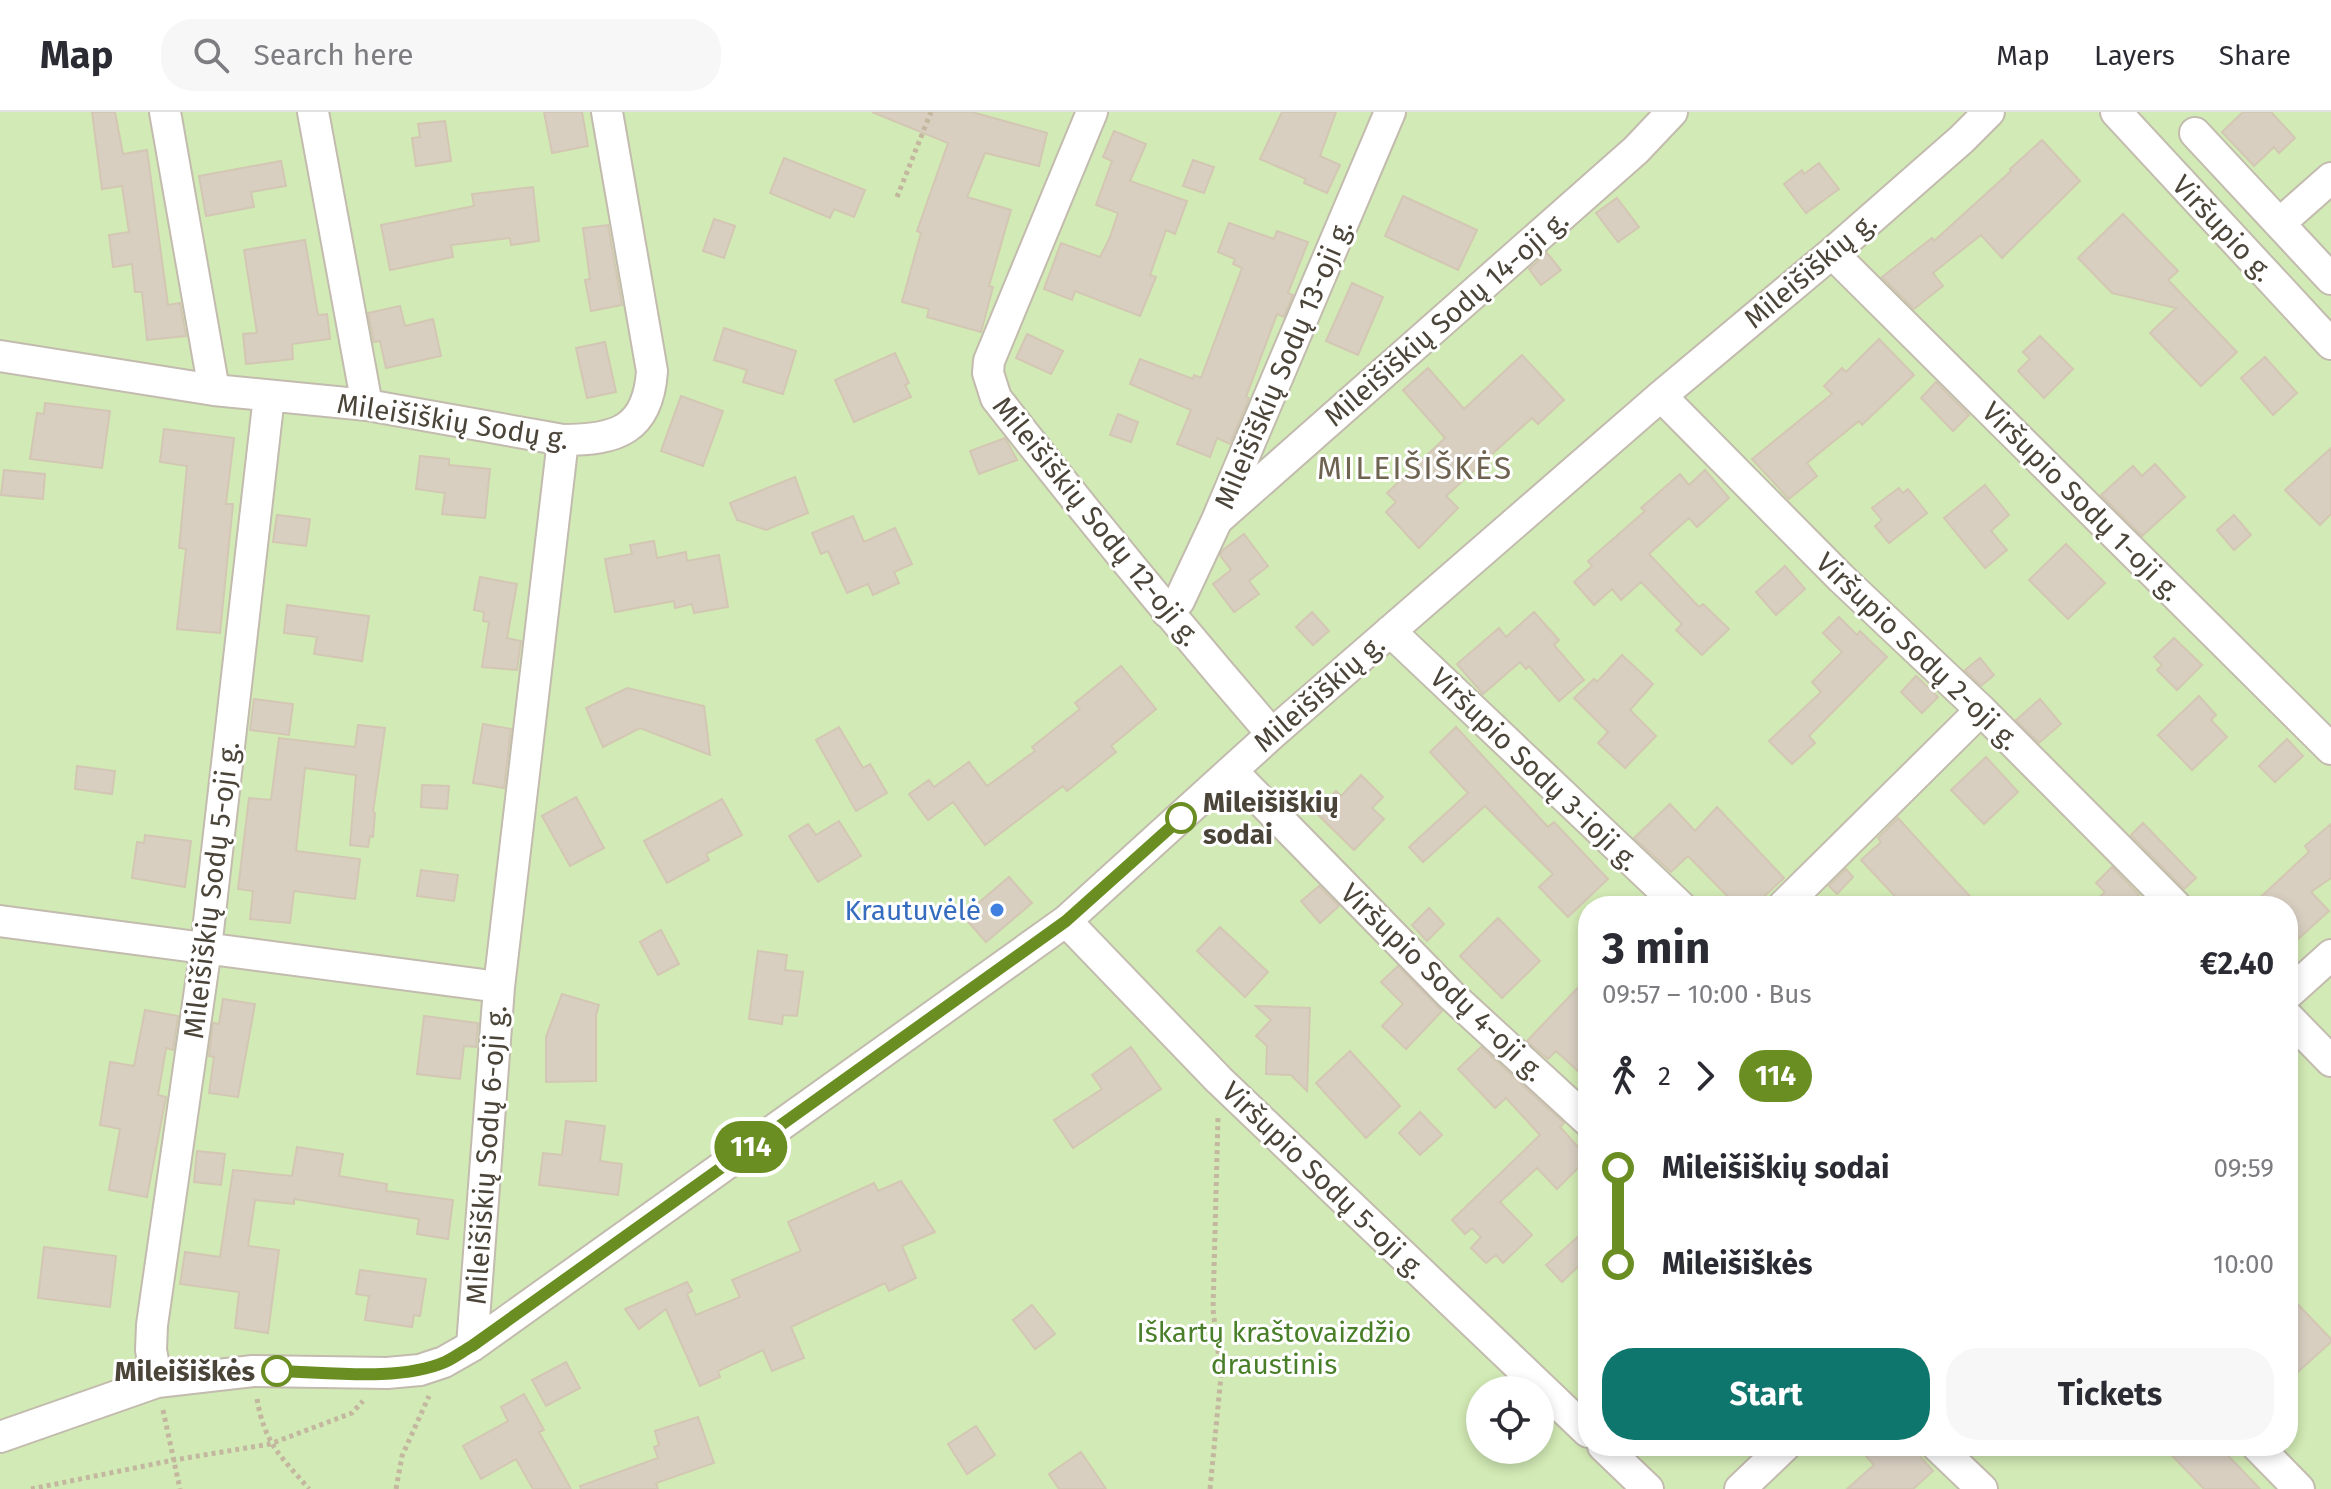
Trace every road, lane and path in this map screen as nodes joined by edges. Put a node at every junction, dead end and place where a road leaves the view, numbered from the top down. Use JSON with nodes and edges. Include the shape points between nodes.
{"nodes":[{"id":1,"x":165,"y":112,"type":"edge"},
{"id":2,"x":313,"y":112,"type":"edge"},
{"id":3,"x":607,"y":112,"type":"edge"},
{"id":4,"x":931,"y":112,"type":"edge"},
{"id":5,"x":1092,"y":112,"type":"edge"},
{"id":6,"x":1390,"y":112,"type":"edge"},
{"id":7,"x":1672,"y":112,"type":"edge"},
{"id":8,"x":1989,"y":112,"type":"edge"},
{"id":9,"x":2116,"y":112,"type":"edge"},
{"id":10,"x":2195,"y":133,"type":"dead end"},
{"id":11,"x":2331,"y":178,"type":"edge"},
{"id":12,"x":897,"y":197,"type":"dead end"},
{"id":13,"x":2280,"y":223,"type":"junction"},
{"id":14,"x":1832,"y":253,"type":"junction"},
{"id":15,"x":2331,"y":279,"type":"edge"},
{"id":16,"x":2331,"y":344,"type":"edge"},
{"id":17,"x":0,"y":356,"type":"edge"},
{"id":18,"x":214,"y":390,"type":"junction"},
{"id":19,"x":269,"y":396,"type":"junction"},
{"id":20,"x":1661,"y":396,"type":"junction"},
{"id":21,"x":367,"y":405,"type":"junction"},
{"id":22,"x":563,"y":440,"type":"junction"},
{"id":23,"x":1217,"y":520,"type":"junction"},
{"id":24,"x":1167,"y":612,"type":"junction"},
{"id":25,"x":1390,"y":631,"type":"junction"},
{"id":26,"x":1981,"y":710,"type":"junction"},
{"id":27,"x":1272,"y":734,"type":"junction"},
{"id":28,"x":2331,"y":749,"type":"edge"},
{"id":29,"x":1232,"y":771,"type":"junction"},
{"id":30,"x":1669,"y":896,"type":"edge"},
{"id":31,"x":1793,"y":896,"type":"edge"},
{"id":32,"x":2166,"y":896,"type":"edge"},
{"id":33,"x":0,"y":921,"type":"edge"},
{"id":34,"x":1066,"y":921,"type":"junction"},
{"id":35,"x":206,"y":948,"type":"junction"},
{"id":36,"x":2331,"y":955,"type":"edge"},
{"id":37,"x":2298,"y":985,"type":"edge"},
{"id":38,"x":499,"y":987,"type":"junction"},
{"id":39,"x":2298,"y":1027,"type":"edge"},
{"id":40,"x":2331,"y":1061,"type":"edge"},
{"id":41,"x":1219,"y":1080,"type":"junction"},
{"id":42,"x":1578,"y":1112,"type":"edge"},
{"id":43,"x":472,"y":1346,"type":"junction"},
{"id":44,"x":444,"y":1362,"type":"junction"},
{"id":45,"x":253,"y":1371,"type":"junction"},
{"id":46,"x":387,"y":1373,"type":"junction"},
{"id":47,"x":157,"y":1382,"type":"junction"},
{"id":48,"x":1578,"y":1422,"type":"edge"},
{"id":49,"x":0,"y":1437,"type":"edge"},
{"id":50,"x":270,"y":1444,"type":"junction"},
{"id":51,"x":1613,"y":1456,"type":"edge"},
{"id":52,"x":1775,"y":1456,"type":"edge"},
{"id":53,"x":1947,"y":1456,"type":"edge"},
{"id":54,"x":2267,"y":1456,"type":"edge"},
{"id":55,"x":174,"y":1460,"type":"junction"},
{"id":56,"x":31,"y":1489,"type":"edge"},
{"id":57,"x":180,"y":1489,"type":"edge"},
{"id":58,"x":309,"y":1489,"type":"edge"},
{"id":59,"x":396,"y":1489,"type":"edge"},
{"id":60,"x":1210,"y":1489,"type":"edge"},
{"id":61,"x":1648,"y":1489,"type":"edge"},
{"id":62,"x":1740,"y":1489,"type":"edge"},
{"id":63,"x":1982,"y":1489,"type":"edge"},
{"id":64,"x":2299,"y":1489,"type":"edge"}],
"edges":[{"from":1,"to":18,"type":"street"},
{"from":2,"to":21,"type":"street"},
{"from":3,"to":22,"type":"street","name":"Mileišiškių Sodų g.","via":[[646,325],[651,390],[645,408],[617,435]]},
{"from":4,"to":12,"type":"path"},
{"from":5,"to":24,"type":"street","name":"Mileišiškių Sodų 12-oji g.","via":[[988,373],[996,398]]},
{"from":6,"to":23,"type":"street","name":"Mileišiškių Sodų 13-oji g."},
{"from":7,"to":23,"type":"street","name":"Mileišiškių Sodų 14-oji g.","via":[[1636,150]]},
{"from":8,"to":14,"type":"street","name":"Mileišiškių g."},
{"from":9,"to":16,"type":"street","name":"Viršupio g."},
{"from":10,"to":13,"type":"street"},
{"from":11,"to":13,"type":"street"},
{"from":13,"to":15,"type":"street"},
{"from":14,"to":20,"type":"street","name":"Mileišiškių g."},
{"from":14,"to":28,"type":"street","name":"Viršupio Sodų 1-oji g."},
{"from":17,"to":18,"type":"street","name":"Mileišiškių Sodų g."},
{"from":18,"to":19,"type":"street","name":"Mileišiškių Sodų g."},
{"from":19,"to":21,"type":"street","name":"Mileišiškių Sodų g."},
{"from":19,"to":35,"type":"street","name":"Mileišiškių Sodų 5-oji g."},
{"from":20,"to":25,"type":"street","name":"Mileišiškių g."},
{"from":20,"to":26,"type":"street","name":"Viršupio Sodų 2-oji g."},
{"from":21,"to":22,"type":"street","name":"Mileišiškių Sodų g."},
{"from":22,"to":38,"type":"street"},
{"from":23,"to":24,"type":"street","name":"Mileišiškių Sodų 13-oji g.","via":[[1179,601]]},
{"from":24,"to":27,"type":"street","name":"Mileišiškių Sodų 12-oji g."},
{"from":25,"to":27,"type":"street","name":"Mileišiškių g."},
{"from":25,"to":30,"type":"street","name":"Viršupio Sodų 3-ioji g."},
{"from":26,"to":31,"type":"street"},
{"from":26,"to":32,"type":"street","name":"Viršupio Sodų 2-oji g."},
{"from":27,"to":29,"type":"street","name":"Mileišiškių g."},
{"from":29,"to":34,"type":"street","name":"Mileišiškių g."},
{"from":29,"to":42,"type":"street","name":"Viršupio Sodų 4-oji g.","via":[[1451,995]]},
{"from":33,"to":35,"type":"street","name":"Mileišiškių Sodų 6-oji g."},
{"from":34,"to":41,"type":"street","name":"Viršupio Sodų 5-oji g."},
{"from":34,"to":43,"type":"street","name":"Mileišiškių g."},
{"from":35,"to":38,"type":"street","name":"Mileišiškių Sodų 6-oji g."},
{"from":35,"to":47,"type":"street","name":"Mileišiškių Sodų 5-oji g.","via":[[152,1325]]},
{"from":36,"to":37,"type":"street"},
{"from":38,"to":43,"type":"street","name":"Mileišiškių Sodų 6-oji g."},
{"from":39,"to":40,"type":"street"},
{"from":41,"to":48,"type":"street","name":"Viršupio Sodų 5-oji g."},
{"from":41,"to":60,"type":"path","via":[[1213,1309],[1221,1376]]},
{"from":43,"to":44,"type":"street","name":"Mileišiškių g."},
{"from":44,"to":46,"type":"street","name":"Mileišiškių g."},
{"from":44,"to":59,"type":"path","via":[[402,1456]]},
{"from":45,"to":46,"type":"street","name":"Mileišiškių g."},
{"from":45,"to":47,"type":"street","name":"Mileišiškių g."},
{"from":45,"to":50,"type":"path","via":[[260,1419]]},
{"from":46,"to":50,"type":"path","via":[[352,1413]]},
{"from":47,"to":49,"type":"street","name":"Mileišiškių g."},
{"from":47,"to":55,"type":"path"},
{"from":50,"to":55,"type":"path"},
{"from":50,"to":58,"type":"path"},
{"from":51,"to":61,"type":"street"},
{"from":52,"to":62,"type":"street"},
{"from":53,"to":63,"type":"street"},
{"from":54,"to":64,"type":"street"},
{"from":55,"to":56,"type":"path"},
{"from":55,"to":57,"type":"path"}]}
